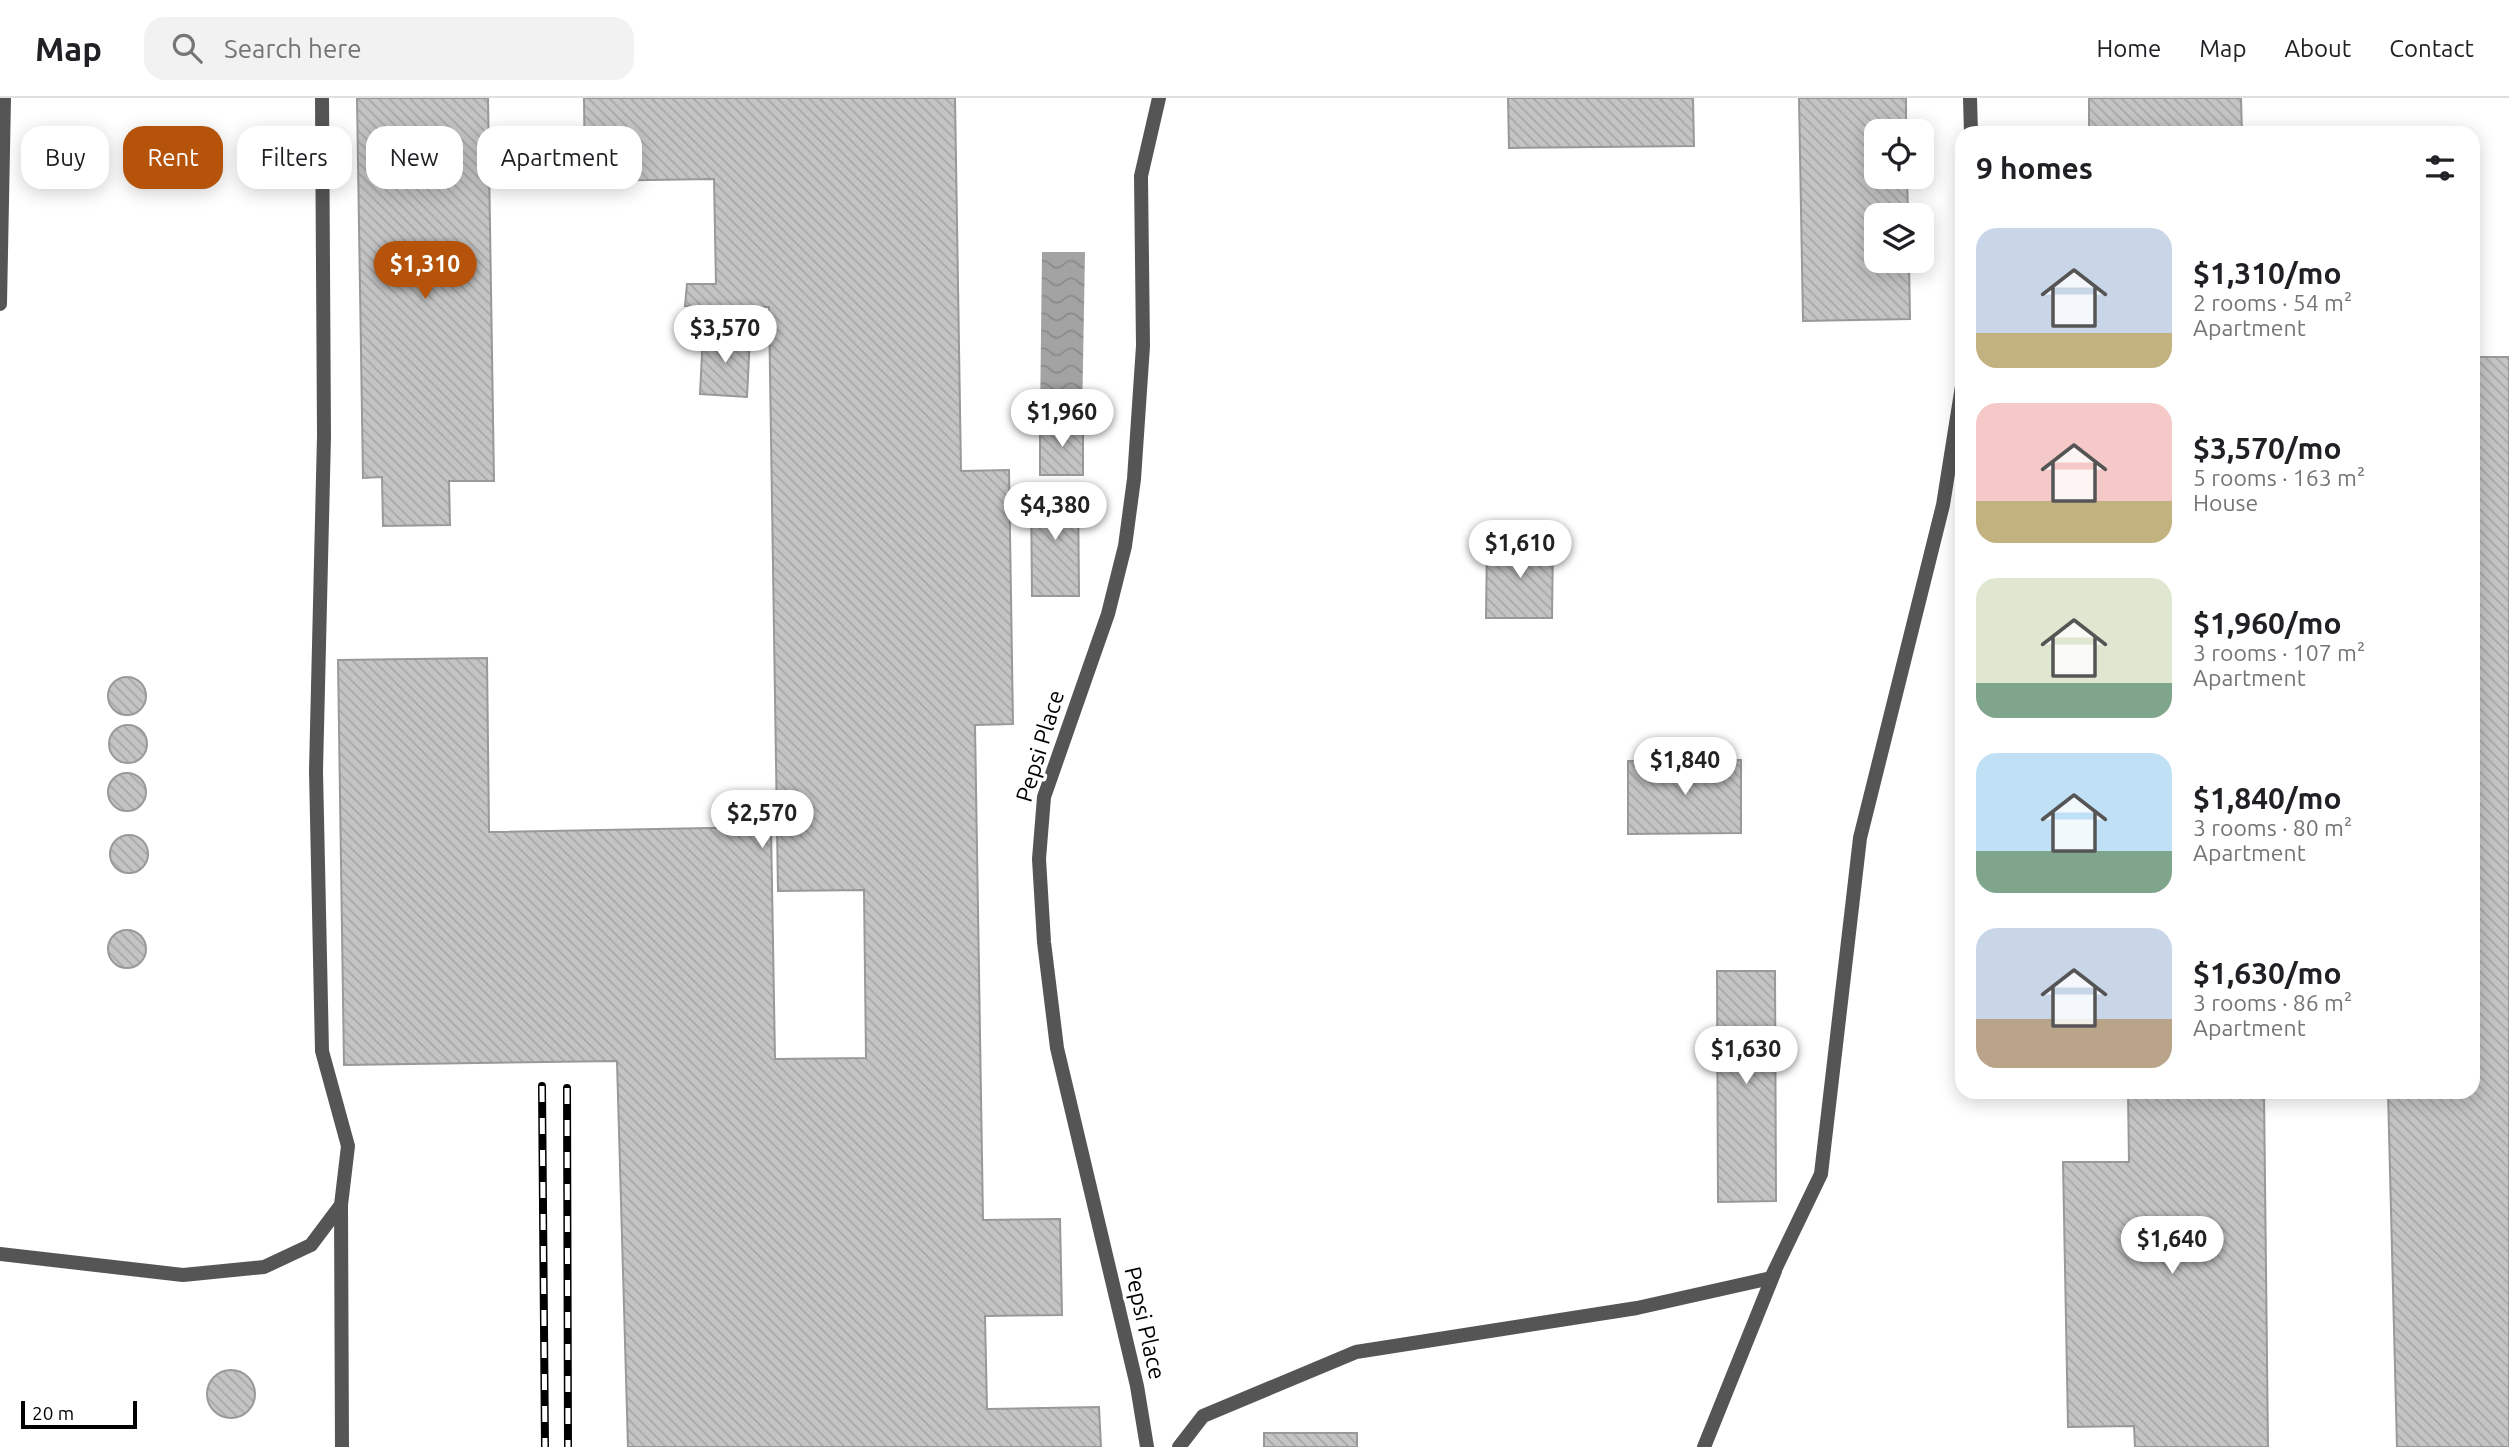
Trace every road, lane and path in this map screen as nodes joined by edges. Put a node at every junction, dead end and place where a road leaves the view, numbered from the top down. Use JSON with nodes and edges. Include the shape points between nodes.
{"nodes":[{"id":1,"x":4,"y":98,"type":"edge"},
{"id":2,"x":322,"y":98,"type":"edge"},
{"id":3,"x":1159,"y":98,"type":"edge"},
{"id":4,"x":1970,"y":98,"type":"edge"},
{"id":5,"x":1971,"y":126,"type":"edge"},
{"id":6,"x":0,"y":304,"type":"edge"},
{"id":7,"x":1955,"y":430,"type":"edge"},
{"id":8,"x":341,"y":1205,"type":"junction"},
{"id":9,"x":0,"y":1254,"type":"edge"},
{"id":10,"x":1777,"y":1266,"type":"junction"},
{"id":11,"x":342,"y":1447,"type":"edge"},
{"id":12,"x":1147,"y":1447,"type":"edge"},
{"id":13,"x":1179,"y":1447,"type":"edge"},
{"id":14,"x":1704,"y":1447,"type":"edge"}],
"edges":[{"from":1,"to":6,"type":"lane"},
{"from":2,"to":8,"type":"lane","via":[[324,436],[316,785],[322,1051],[348,1146]]},
{"from":3,"to":12,"type":"lane","name":"Pepsi Place","via":[[1141,176],[1143,346],[1125,546],[1108,614],[1044,797],[1039,859],[1057,1048],[1137,1386]]},
{"from":4,"to":5,"type":"lane"},
{"from":7,"to":10,"type":"lane","via":[[1943,505],[1860,838],[1821,1174]]},
{"from":8,"to":9,"type":"lane","via":[[311,1245],[264,1267],[183,1275]]},
{"from":8,"to":11,"type":"lane"},
{"from":10,"to":13,"type":"lane","via":[[1771,1278],[1637,1308],[1356,1352],[1203,1416]]},
{"from":10,"to":14,"type":"lane"}]}
